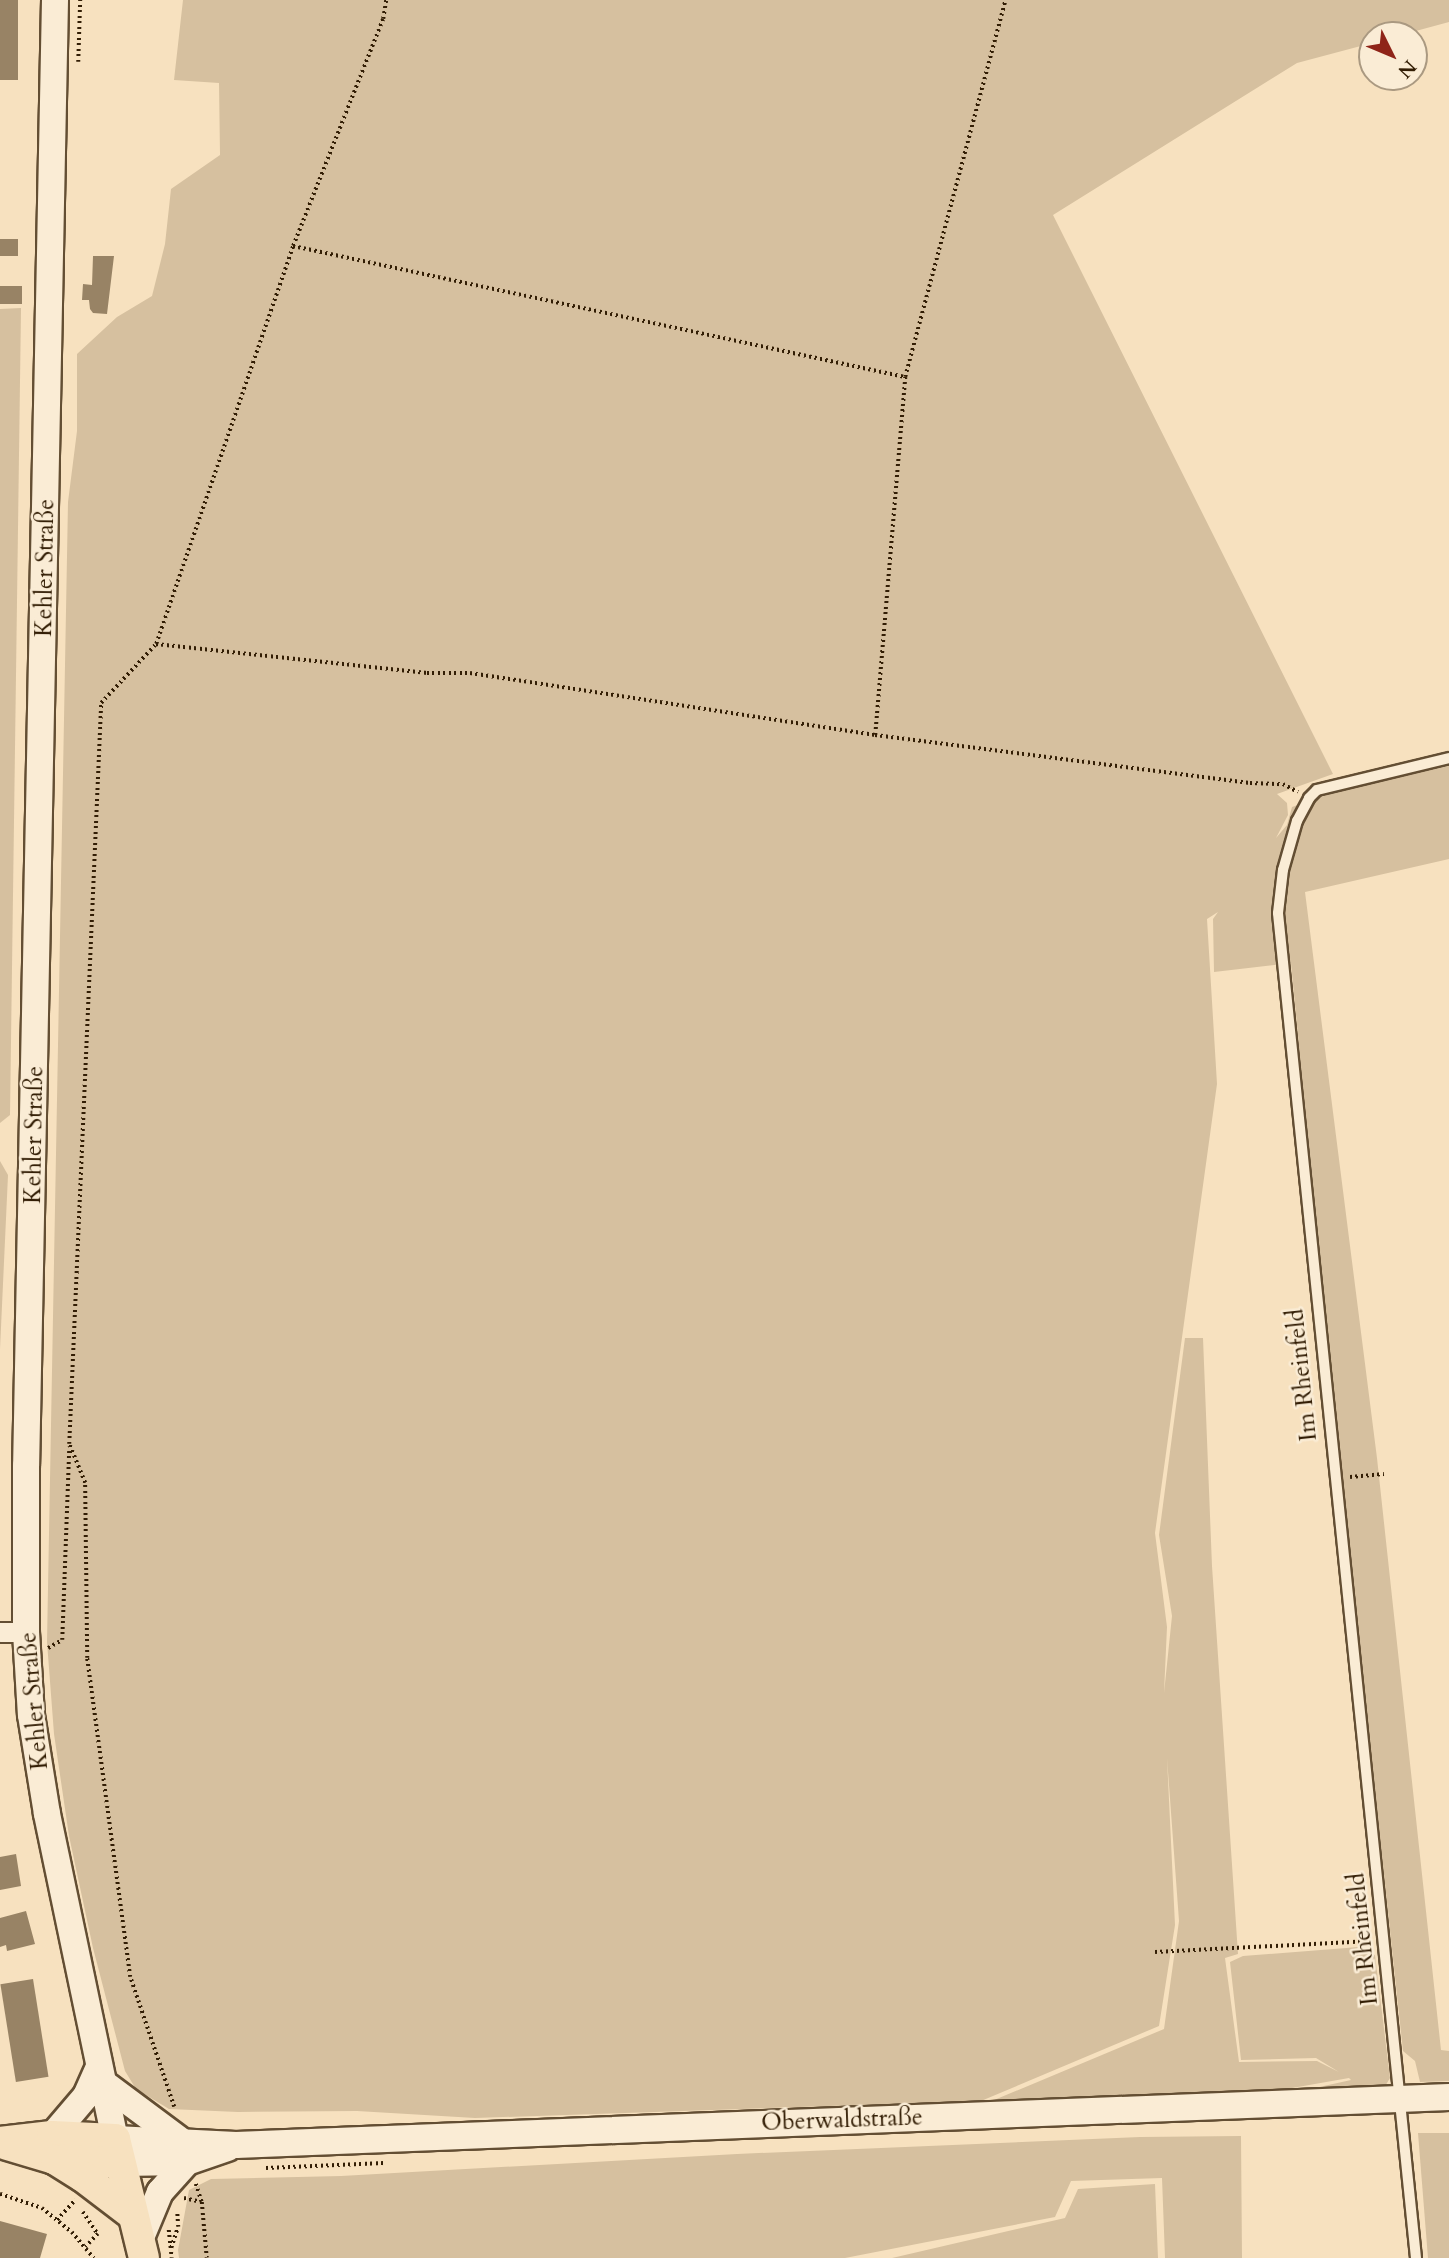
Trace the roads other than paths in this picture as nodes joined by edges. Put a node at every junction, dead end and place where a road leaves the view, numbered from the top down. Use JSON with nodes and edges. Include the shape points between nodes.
{"nodes":[{"id":1,"x":55,"y":0,"type":"edge"},
{"id":2,"x":1449,"y":758,"type":"edge"},
{"id":3,"x":0,"y":1632,"type":"edge"},
{"id":4,"x":35,"y":1634,"type":"junction"},
{"id":5,"x":101,"y":2075,"type":"junction"},
{"id":6,"x":1449,"y":2097,"type":"edge"},
{"id":7,"x":1401,"y":2099,"type":"junction"},
{"id":8,"x":0,"y":2142,"type":"edge"},
{"id":9,"x":53,"y":2148,"type":"junction"},
{"id":10,"x":117,"y":2151,"type":"junction"},
{"id":11,"x":188,"y":2162,"type":"junction"},
{"id":12,"x":147,"y":2241,"type":"edge"},
{"id":13,"x":1416,"y":2258,"type":"edge"}],
"edges":[{"from":1,"to":4,"type":"main road","name":"Kehler Straße","via":[[26,1466]]},
{"from":2,"to":7,"type":"lane","name":"Im Rheinfeld","via":[[1328,786],[1309,798],[1283,870],[1278,914]]},
{"from":3,"to":4,"type":"street"},
{"from":4,"to":5,"type":"main road","name":"Kehler Straße","via":[[31,1715]]},
{"from":5,"to":9,"type":"main road"},
{"from":5,"to":10,"type":"main road","name":"Kehler Straße"},
{"from":5,"to":11,"type":"main road"},
{"from":6,"to":7,"type":"main road","name":"Oberwaldstraße"},
{"from":7,"to":11,"type":"main road","name":"Oberwaldstraße","via":[[236,2145]]},
{"from":7,"to":13,"type":"lane","name":"Im Rheinfeld"},
{"from":8,"to":9,"type":"main road"},
{"from":9,"to":10,"type":"main road"},
{"from":9,"to":12,"type":"main road"},
{"from":10,"to":11,"type":"main road","name":"Oberwaldstraße"},
{"from":10,"to":12,"type":"main road","name":"Kehler Straße"},
{"from":11,"to":12,"type":"main road","via":[[160,2192]]}]}
